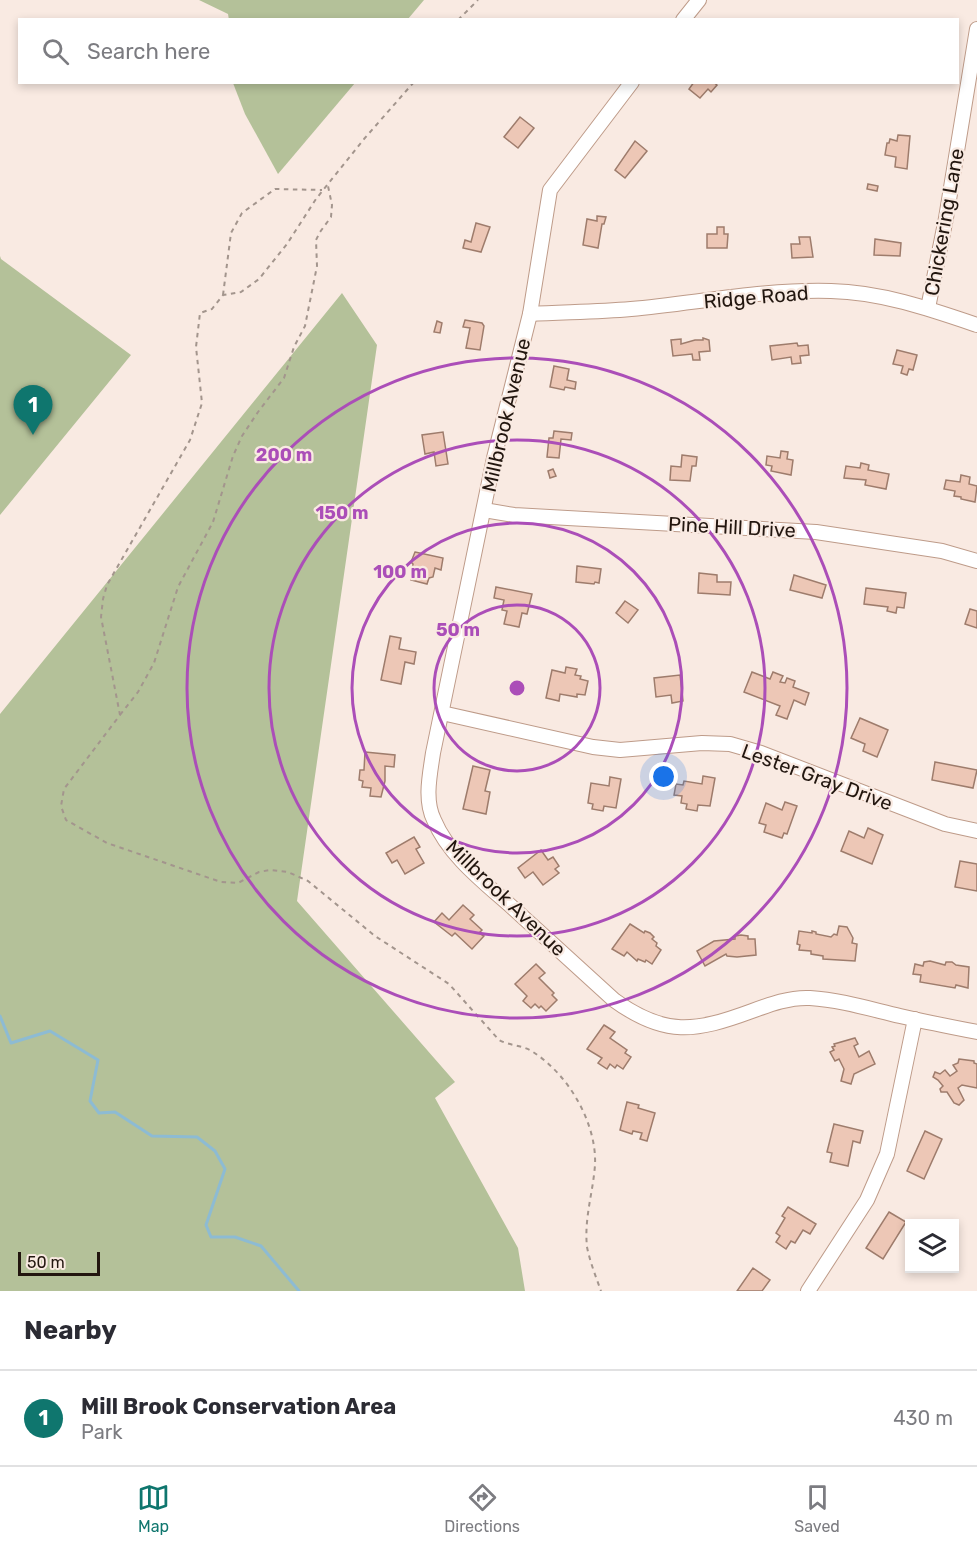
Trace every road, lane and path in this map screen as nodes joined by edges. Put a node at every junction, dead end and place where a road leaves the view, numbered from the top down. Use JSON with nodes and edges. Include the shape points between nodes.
{"nodes":[{"id":1,"x":478,"y":0,"type":"edge"},
{"id":2,"x":699,"y":0,"type":"edge"},
{"id":3,"x":460,"y":18,"type":"edge"},
{"id":4,"x":685,"y":18,"type":"edge"},
{"id":5,"x":977,"y":29,"type":"edge"},
{"id":6,"x":412,"y":84,"type":"edge"},
{"id":7,"x":630,"y":84,"type":"edge"},
{"id":8,"x":328,"y":186,"type":"junction"},
{"id":9,"x":324,"y":189,"type":"junction"},
{"id":10,"x":223,"y":295,"type":"junction"},
{"id":11,"x":928,"y":308,"type":"junction"},
{"id":12,"x":530,"y":314,"type":"junction"},
{"id":13,"x":977,"y":325,"type":"edge"},
{"id":14,"x":484,"y":510,"type":"junction"},
{"id":15,"x":977,"y":561,"type":"edge"},
{"id":16,"x":442,"y":713,"type":"junction"},
{"id":17,"x":120,"y":715,"type":"junction"},
{"id":18,"x":977,"y":831,"type":"edge"},
{"id":19,"x":915,"y":1019,"type":"junction"},
{"id":20,"x":977,"y":1032,"type":"edge"},
{"id":21,"x":601,"y":1291,"type":"edge"},
{"id":22,"x":808,"y":1291,"type":"edge"}],
"edges":[{"from":1,"to":3,"type":"path"},
{"from":2,"to":4,"type":"street"},
{"from":5,"to":11,"type":"street","name":"Chickering Lane"},
{"from":6,"to":8,"type":"path"},
{"from":7,"to":12,"type":"street","name":"Millbrook Avenue","via":[[550,190]]},
{"from":8,"to":9,"type":"path"},
{"from":8,"to":17,"type":"path","via":[[331,217],[316,240],[317,266],[305,326],[284,378],[242,436],[213,522],[178,587],[154,663]]},
{"from":9,"to":10,"type":"path","via":[[259,279],[242,292]]},
{"from":9,"to":10,"type":"path","via":[[275,189],[242,213],[231,233]]},
{"from":10,"to":17,"type":"path","via":[[212,309],[200,313],[196,347],[202,403],[190,440],[107,585],[103,600],[101,617]]},
{"from":11,"to":12,"type":"street","name":"Ridge Road","via":[[874,295],[810,291],[630,309]]},
{"from":11,"to":13,"type":"street","name":"Ridge Road"},
{"from":12,"to":14,"type":"street","name":"Millbrook Avenue"},
{"from":14,"to":15,"type":"street","name":"Pine Hill Drive","via":[[514,515],[816,532],[942,551]]},
{"from":14,"to":16,"type":"street","name":"Millbrook Avenue"},
{"from":16,"to":18,"type":"street","name":"Lester Gray Drive","via":[[620,750],[684,743],[730,744],[935,820]]},
{"from":16,"to":19,"type":"street","name":"Millbrook Avenue","via":[[429,781],[432,818],[441,835],[489,886],[633,1014],[653,1023],[695,1028],[777,1002],[807,998]]},
{"from":17,"to":21,"type":"path","via":[[64,789],[61,806],[66,820],[107,843],[221,882],[238,883],[270,870],[288,872],[308,881],[375,936],[449,984],[499,1040],[533,1052],[544,1061],[574,1095],[595,1148],[586,1216],[588,1248]]},
{"from":19,"to":20,"type":"street","name":"Millbrook Avenue"},
{"from":19,"to":22,"type":"street","via":[[887,1154],[867,1200]]}]}
